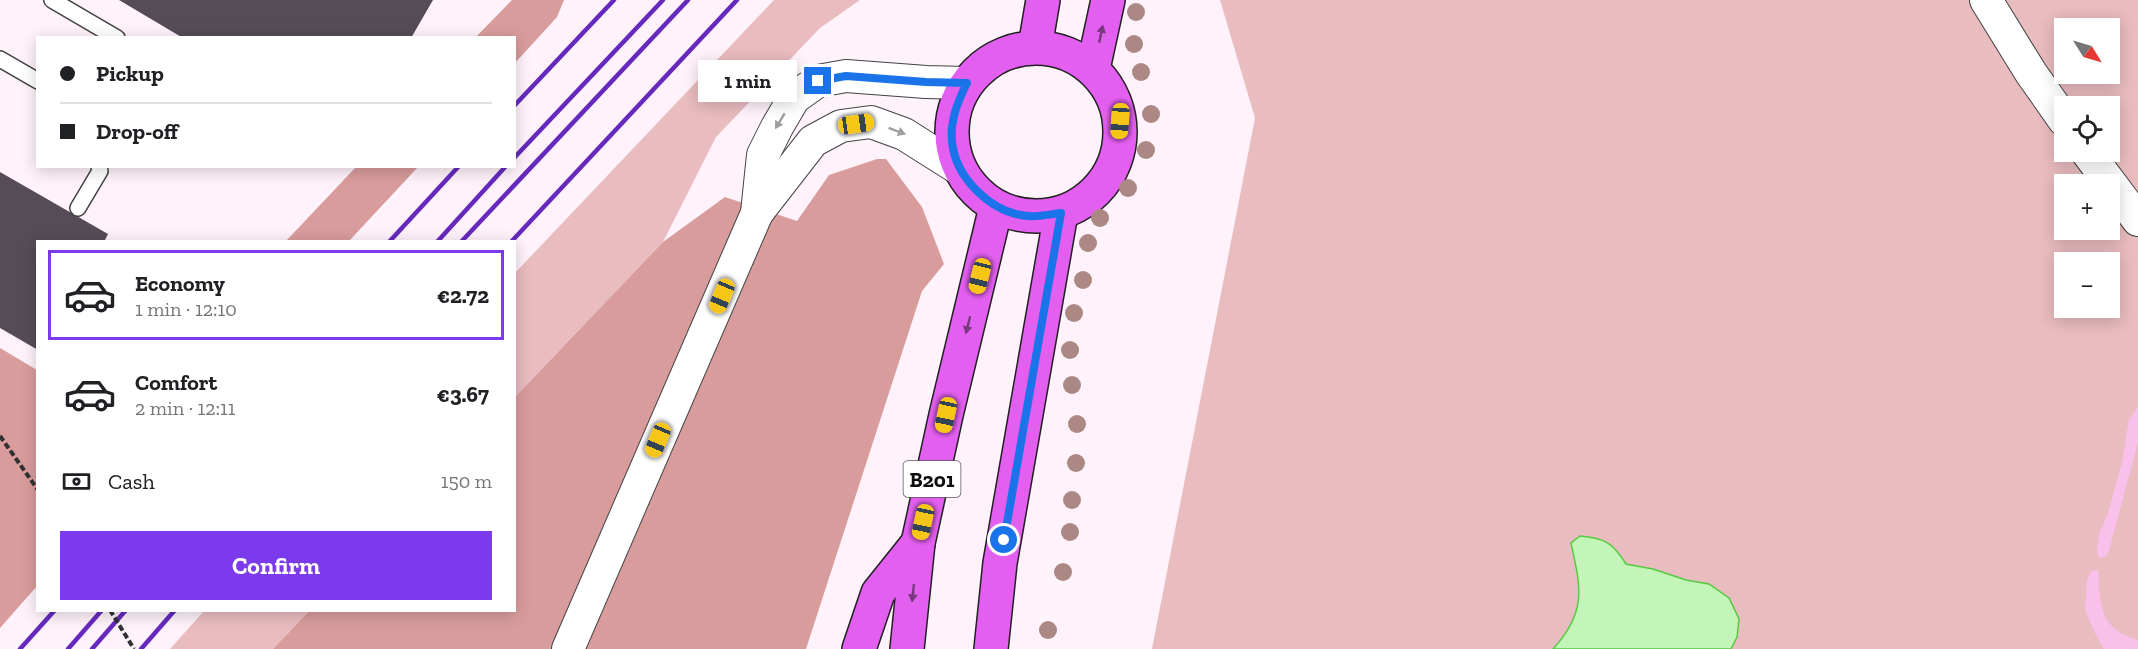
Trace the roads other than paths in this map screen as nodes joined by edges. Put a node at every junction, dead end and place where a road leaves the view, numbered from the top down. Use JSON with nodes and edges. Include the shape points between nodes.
{"nodes":[{"id":1,"x":52,"y":0,"type":"edge"},
{"id":2,"x":1043,"y":0,"type":"edge"},
{"id":3,"x":1108,"y":0,"type":"edge"},
{"id":4,"x":1986,"y":0,"type":"edge"},
{"id":5,"x":114,"y":36,"type":"edge"},
{"id":6,"x":1035,"y":47,"type":"junction"},
{"id":7,"x":0,"y":59,"type":"edge"},
{"id":8,"x":1093,"y":69,"type":"junction"},
{"id":9,"x":36,"y":80,"type":"edge"},
{"id":10,"x":967,"y":83,"type":"junction"},
{"id":11,"x":2054,"y":106,"type":"edge"},
{"id":12,"x":2094,"y":162,"type":"edge"},
{"id":13,"x":99,"y":168,"type":"edge"},
{"id":14,"x":961,"y":170,"type":"junction"},
{"id":15,"x":996,"y":207,"type":"junction"},
{"id":16,"x":78,"y":208,"type":"dead end"},
{"id":17,"x":758,"y":213,"type":"junction"},
{"id":18,"x":1061,"y":213,"type":"junction"},
{"id":19,"x":2138,"y":220,"type":"edge"},
{"id":20,"x":918,"y":543,"type":"junction"},
{"id":21,"x":1000,"y":563,"type":"junction"},
{"id":22,"x":568,"y":649,"type":"edge"},
{"id":23,"x":859,"y":649,"type":"edge"},
{"id":24,"x":907,"y":649,"type":"edge"},
{"id":25,"x":977,"y":649,"type":"edge"},
{"id":26,"x":991,"y":649,"type":"edge"}],
"edges":[{"from":1,"to":5,"type":"lane"},
{"from":2,"to":6,"type":"highway"},
{"from":8,"to":3,"type":"highway","one_way":true},
{"from":4,"to":11,"type":"street"},
{"from":6,"to":8,"type":"highway","via":[[1066,52]]},
{"from":6,"to":10,"type":"highway","via":[[1007,51],[982,66]]},
{"from":7,"to":9,"type":"lane"},
{"from":8,"to":18,"type":"highway","via":[[1111,92],[1120,121],[1118,153],[1105,180],[1084,201]]},
{"from":10,"to":14,"type":"highway","via":[[955,109],[952,141]]},
{"from":10,"to":17,"type":"street","one_way":true,"via":[[846,76],[818,81],[794,98],[763,155]]},
{"from":12,"to":19,"type":"street"},
{"from":13,"to":16,"type":"lane"},
{"from":14,"to":15,"type":"highway","via":[[976,192]]},
{"from":17,"to":14,"type":"street","one_way":true,"via":[[813,141],[841,126],[870,122],[904,134]]},
{"from":15,"to":18,"type":"highway","via":[[1028,216]]},
{"from":15,"to":20,"type":"highway","number":"B201","one_way":true},
{"from":17,"to":22,"type":"street"},
{"from":18,"to":21,"type":"highway"},
{"from":20,"to":23,"type":"highway","number":"B201","via":[[878,593]]},
{"from":20,"to":24,"type":"highway","number":"B201","one_way":true},
{"from":21,"to":25,"type":"highway"},
{"from":21,"to":26,"type":"highway"}]}
